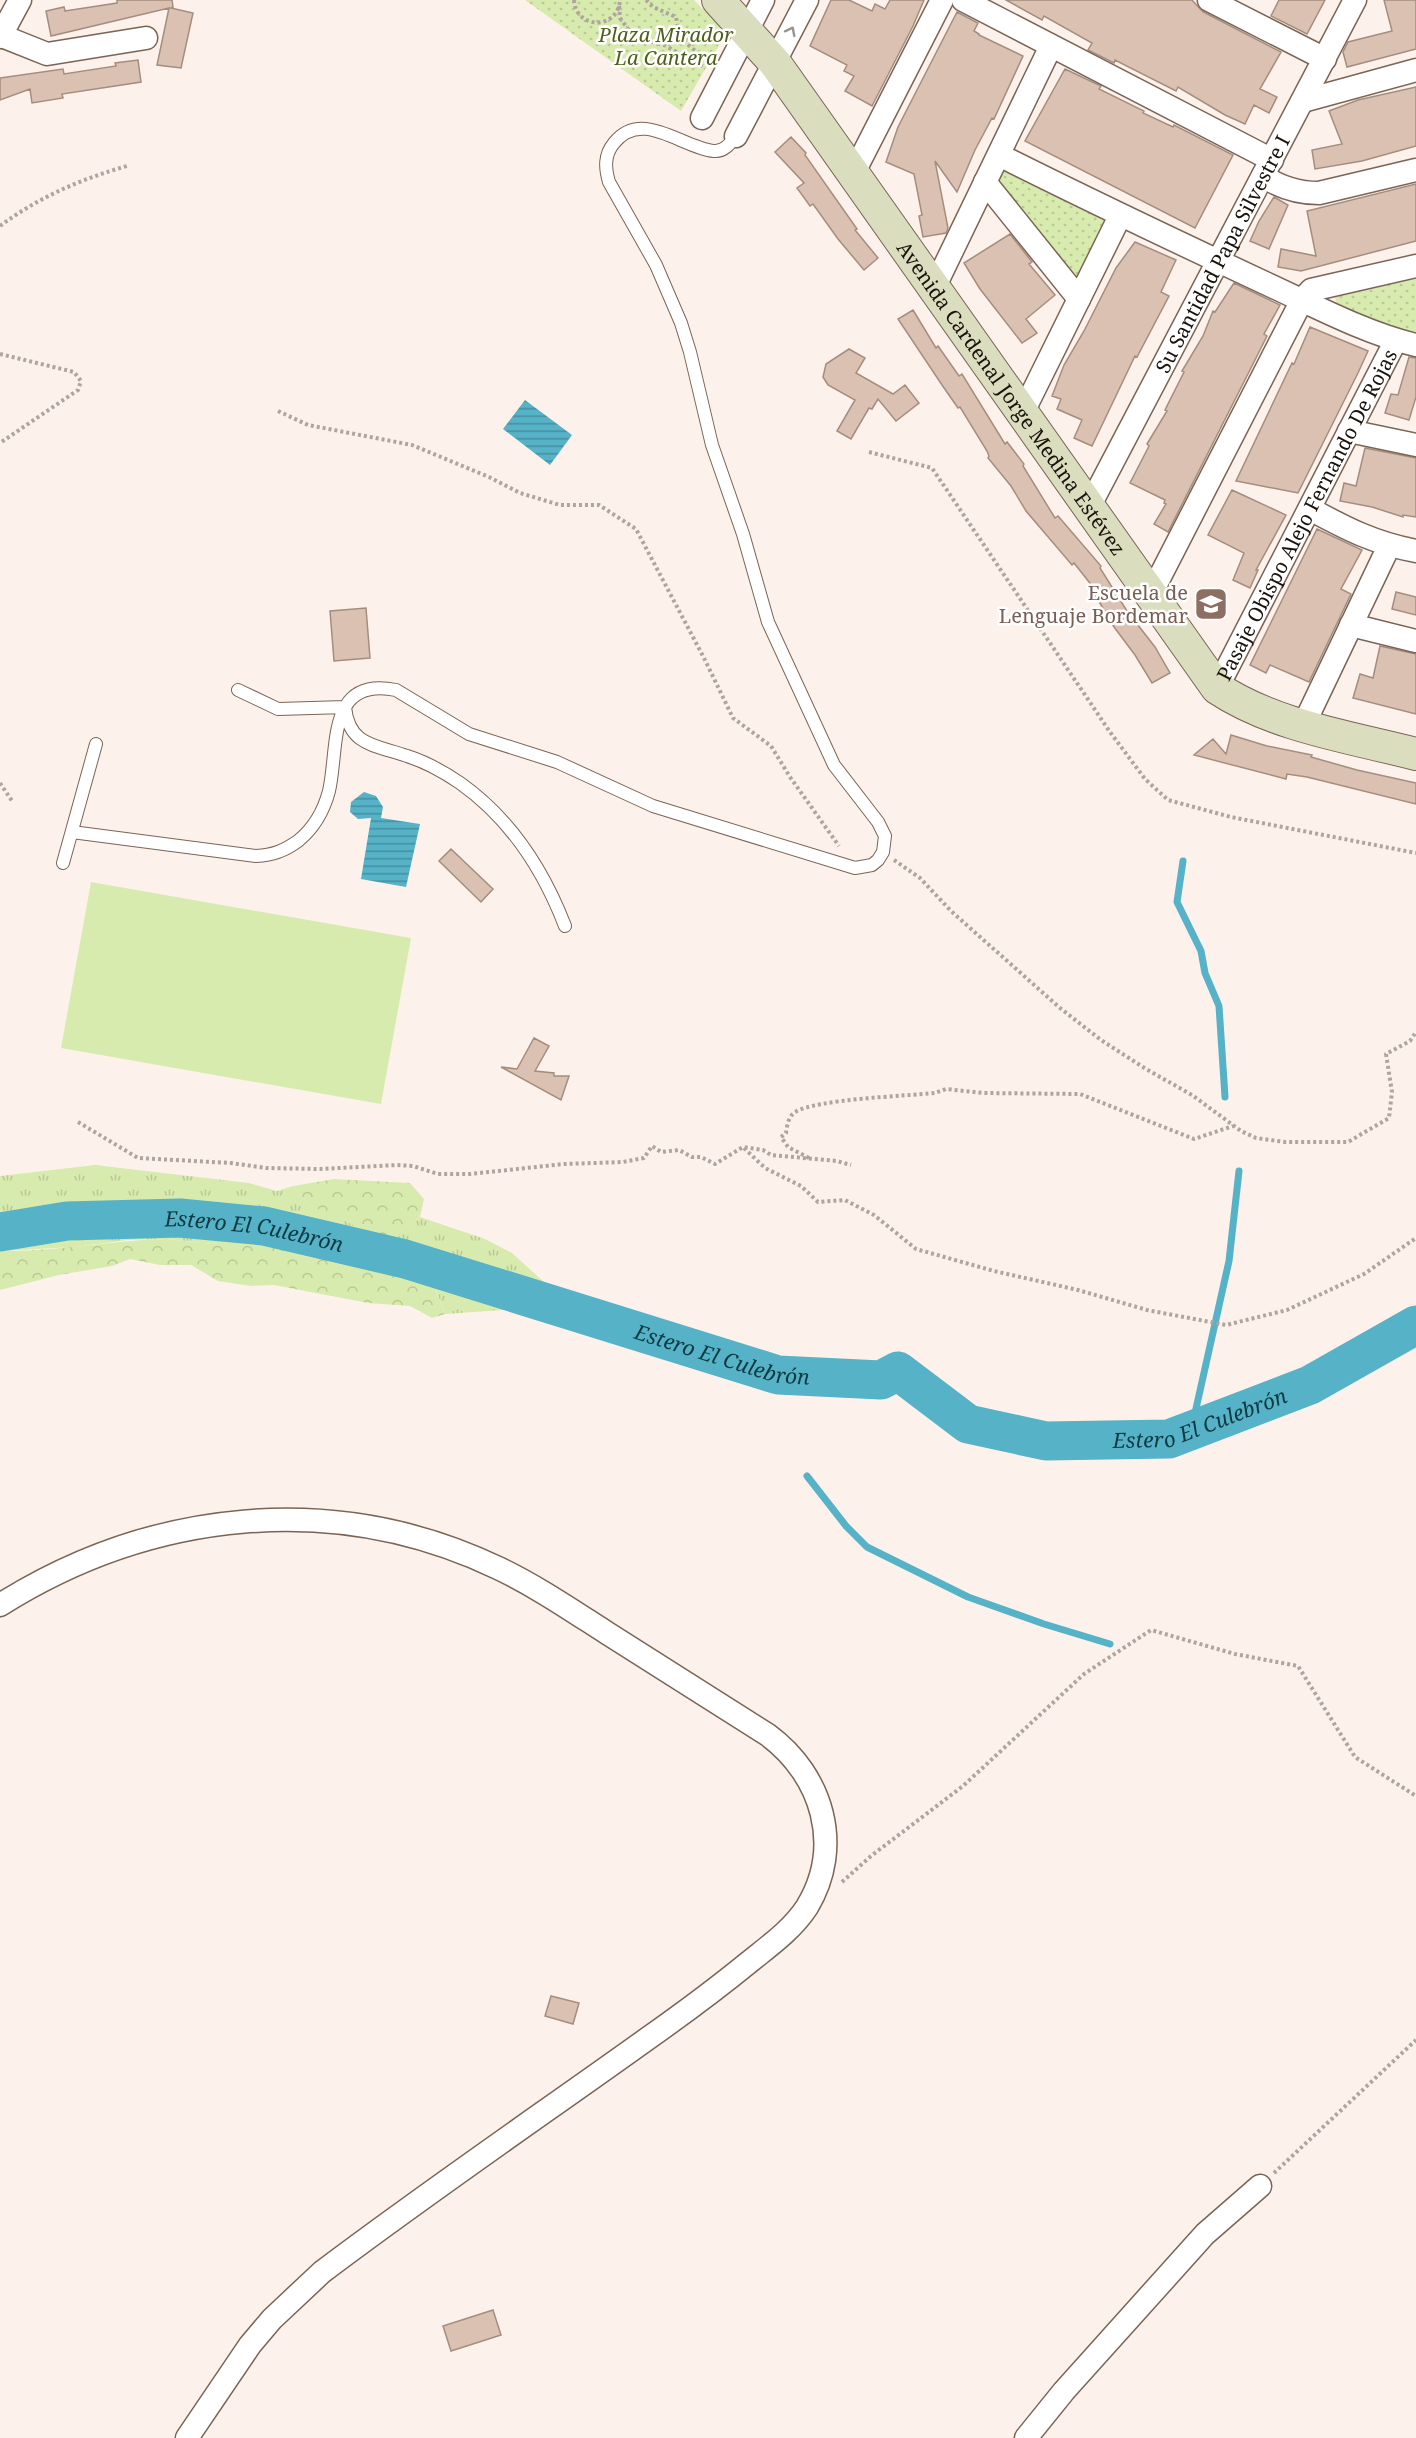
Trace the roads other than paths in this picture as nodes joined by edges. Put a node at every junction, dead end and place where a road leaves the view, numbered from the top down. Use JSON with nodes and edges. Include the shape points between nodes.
{"nodes":[{"id":1,"x":20,"y":0,"type":"edge"},
{"id":2,"x":718,"y":0,"type":"edge"},
{"id":3,"x":763,"y":0,"type":"edge"},
{"id":4,"x":807,"y":0,"type":"edge"},
{"id":5,"x":942,"y":0,"type":"edge"},
{"id":6,"x":963,"y":0,"type":"edge"},
{"id":7,"x":1211,"y":0,"type":"edge"},
{"id":8,"x":1355,"y":0,"type":"edge"},
{"id":9,"x":747,"y":31,"type":"junction"},
{"id":10,"x":1,"y":36,"type":"edge"},
{"id":11,"x":146,"y":38,"type":"dead end"},
{"id":12,"x":1051,"y":46,"type":"junction"},
{"id":13,"x":1325,"y":59,"type":"junction"},
{"id":14,"x":775,"y":63,"type":"junction"},
{"id":15,"x":1416,"y":70,"type":"edge"},
{"id":16,"x":1303,"y":101,"type":"junction"},
{"id":17,"x":702,"y":118,"type":"dead end"},
{"id":18,"x":736,"y":136,"type":"joint"},
{"id":19,"x":999,"y":154,"type":"junction"},
{"id":20,"x":1267,"y":168,"type":"junction"},
{"id":21,"x":1416,"y":170,"type":"edge"},
{"id":22,"x":853,"y":174,"type":"junction"},
{"id":23,"x":986,"y":182,"type":"junction"},
{"id":24,"x":1120,"y":216,"type":"junction"},
{"id":25,"x":1218,"y":261,"type":"junction"},
{"id":26,"x":1416,"y":266,"type":"edge"},
{"id":27,"x":934,"y":288,"type":"junction"},
{"id":28,"x":1079,"y":299,"type":"junction"},
{"id":29,"x":1302,"y":300,"type":"junction"},
{"id":30,"x":1406,"y":343,"type":"edge"},
{"id":31,"x":1024,"y":416,"type":"junction"},
{"id":32,"x":1349,"y":431,"type":"junction"},
{"id":33,"x":1416,"y":445,"type":"edge"},
{"id":34,"x":1089,"y":507,"type":"junction"},
{"id":35,"x":1310,"y":508,"type":"junction"},
{"id":36,"x":1389,"y":546,"type":"junction"},
{"id":37,"x":1416,"y":551,"type":"edge"},
{"id":38,"x":1151,"y":594,"type":"junction"},
{"id":39,"x":1351,"y":625,"type":"junction"},
{"id":40,"x":1416,"y":640,"type":"edge"},
{"id":41,"x":1217,"y":688,"type":"junction"},
{"id":42,"x":238,"y":690,"type":"dead end"},
{"id":43,"x":345,"y":707,"type":"junction"},
{"id":44,"x":1304,"y":724,"type":"junction"},
{"id":45,"x":96,"y":744,"type":"dead end"},
{"id":46,"x":1416,"y":754,"type":"edge"},
{"id":47,"x":72,"y":832,"type":"junction"},
{"id":48,"x":63,"y":863,"type":"dead end"},
{"id":49,"x":565,"y":926,"type":"dead end"},
{"id":50,"x":0,"y":1605,"type":"edge"},
{"id":51,"x":1260,"y":2186,"type":"road end"},
{"id":52,"x":187,"y":2438,"type":"edge"},
{"id":53,"x":1026,"y":2438,"type":"edge"}],
"edges":[{"from":1,"to":10,"type":"street"},
{"from":2,"to":9,"type":"street","name":"Avenida Cardenal Jorge Medina Estévez"},
{"from":3,"to":9,"type":"street"},
{"from":14,"to":4,"type":"street","one_way":true},
{"from":5,"to":22,"type":"street"},
{"from":6,"to":12,"type":"street"},
{"from":7,"to":13,"type":"street"},
{"from":8,"to":13,"type":"street","name":"Su Santidad Papa Silvestre I"},
{"from":9,"to":14,"type":"street","name":"Avenida Cardenal Jorge Medina Estévez"},
{"from":9,"to":17,"type":"street"},
{"from":10,"to":11,"type":"street","via":[[47,54]]},
{"from":12,"to":19,"type":"street"},
{"from":12,"to":20,"type":"street"},
{"from":13,"to":16,"type":"street","name":"Su Santidad Papa Silvestre I"},
{"from":14,"to":18,"type":"street"},
{"from":14,"to":22,"type":"street","name":"Avenida Cardenal Jorge Medina Estévez"},
{"from":15,"to":16,"type":"street"},
{"from":16,"to":20,"type":"street","name":"Su Santidad Papa Silvestre I"},
{"from":18,"to":43,"type":"lane","via":[[727,147],[714,151],[652,129],[632,130],[622,135],[609,151],[606,172],[656,265],[681,323],[712,446],[768,622],[834,765],[882,829],[883,852],[872,865],[855,868],[653,806],[557,762],[469,734],[396,690],[373,688]]},
{"from":19,"to":23,"type":"street"},
{"from":19,"to":24,"type":"street"},
{"from":20,"to":21,"type":"street","via":[[1290,190],[1319,193]]},
{"from":20,"to":25,"type":"street","name":"Su Santidad Papa Silvestre I"},
{"from":22,"to":27,"type":"street","name":"Avenida Cardenal Jorge Medina Estévez"},
{"from":23,"to":27,"type":"street"},
{"from":23,"to":28,"type":"street"},
{"from":24,"to":25,"type":"street"},
{"from":24,"to":28,"type":"street"},
{"from":25,"to":29,"type":"street"},
{"from":25,"to":34,"type":"street","name":"Su Santidad Papa Silvestre I"},
{"from":26,"to":29,"type":"street","via":[[1311,290]]},
{"from":27,"to":31,"type":"street","name":"Avenida Cardenal Jorge Medina Estévez"},
{"from":28,"to":31,"type":"street"},
{"from":29,"to":30,"type":"street"},
{"from":29,"to":38,"type":"street"},
{"from":30,"to":32,"type":"street","name":"Pasaje Obispo Alejo Fernando De Rojas"},
{"from":31,"to":34,"type":"street","name":"Avenida Cardenal Jorge Medina Estévez"},
{"from":32,"to":33,"type":"street"},
{"from":32,"to":35,"type":"street","name":"Pasaje Obispo Alejo Fernando De Rojas"},
{"from":34,"to":38,"type":"street","name":"Avenida Cardenal Jorge Medina Estévez"},
{"from":35,"to":36,"type":"street","via":[[1351,532]]},
{"from":35,"to":41,"type":"street","name":"Pasaje Obispo Alejo Fernando De Rojas"},
{"from":36,"to":37,"type":"street"},
{"from":36,"to":39,"type":"street"},
{"from":38,"to":41,"type":"street","name":"Avenida Cardenal Jorge Medina Estévez"},
{"from":39,"to":40,"type":"street"},
{"from":39,"to":44,"type":"street"},
{"from":41,"to":44,"type":"street","name":"Avenida Cardenal Jorge Medina Estévez","via":[[1252,708]]},
{"from":42,"to":43,"type":"lane","via":[[278,709]]},
{"from":43,"to":47,"type":"lane","via":[[335,731],[332,770],[322,809],[314,825],[285,850],[256,856]]},
{"from":43,"to":49,"type":"lane","via":[[349,727],[362,741],[435,768],[474,794],[504,821],[540,870]]},
{"from":44,"to":46,"type":"street","name":"Avenida Cardenal Jorge Medina Estévez"},
{"from":45,"to":47,"type":"lane"},
{"from":47,"to":48,"type":"lane"},
{"from":50,"to":52,"type":"street","via":[[64,1569],[102,1553],[170,1532],[220,1523],[341,1523],[421,1539],[460,1552],[534,1587],[768,1735],[804,1770],[823,1818],[821,1873],[807,1907],[783,1934],[699,2002],[322,2272],[250,2345]]},
{"from":51,"to":53,"type":"street","via":[[1205,2234]]}]}
